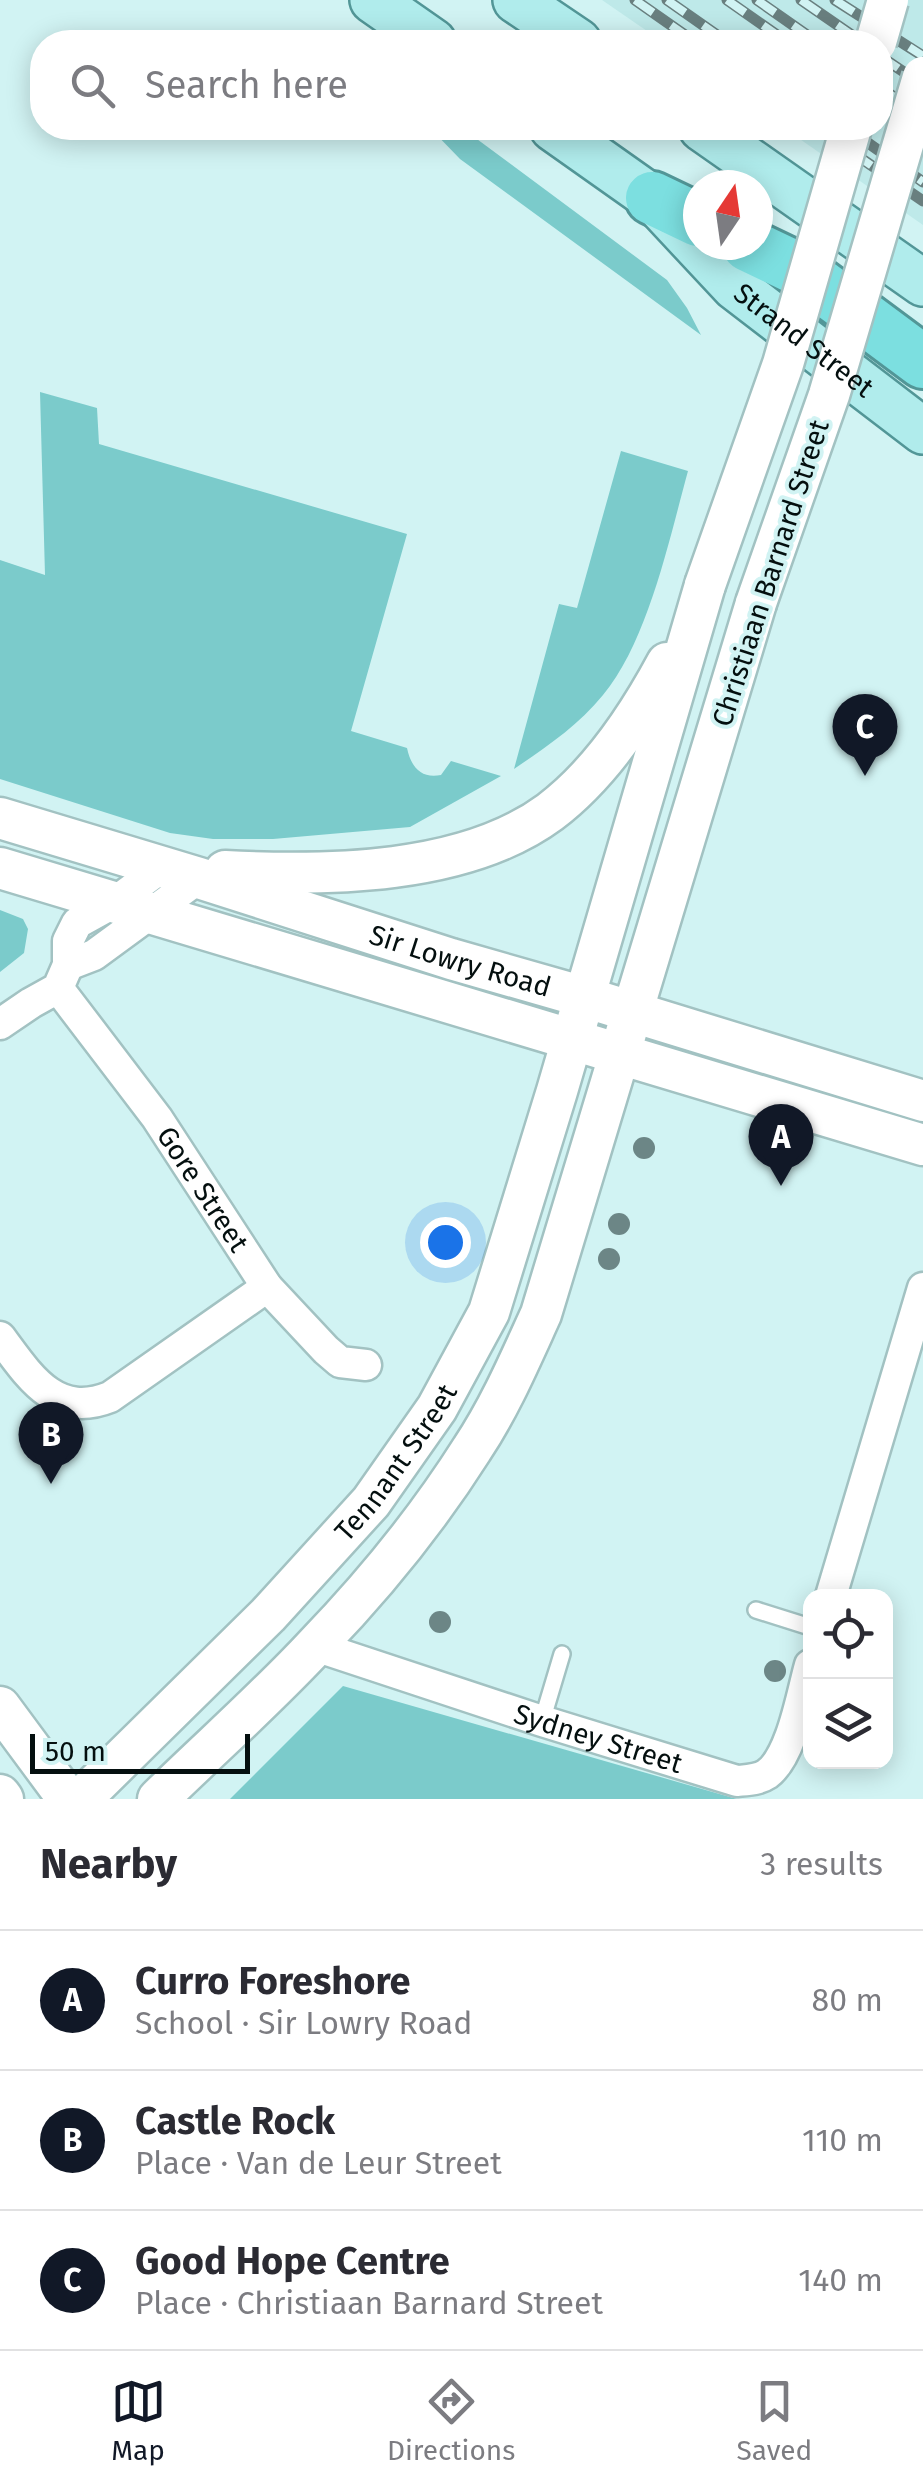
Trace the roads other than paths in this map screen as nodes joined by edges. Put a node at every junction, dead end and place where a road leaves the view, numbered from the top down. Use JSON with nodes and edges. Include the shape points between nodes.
{"nodes":[{"id":1,"x":373,"y":0,"type":"edge"},
{"id":2,"x":516,"y":0,"type":"edge"},
{"id":3,"x":888,"y":0,"type":"edge"},
{"id":4,"x":416,"y":30,"type":"edge"},
{"id":5,"x":560,"y":30,"type":"edge"},
{"id":6,"x":879,"y":30,"type":"edge"},
{"id":7,"x":923,"y":76,"type":"edge"},
{"id":8,"x":571,"y":140,"type":"edge"},
{"id":9,"x":719,"y":140,"type":"edge"},
{"id":10,"x":848,"y":140,"type":"edge"},
{"id":11,"x":675,"y":209,"type":"edge"},
{"id":12,"x":773,"y":258,"type":"edge"},
{"id":13,"x":923,"y":283,"type":"edge"},
{"id":14,"x":923,"y":362,"type":"edge"},
{"id":15,"x":923,"y":430,"type":"edge"},
{"id":16,"x":702,"y":596,"type":"junction"},
{"id":17,"x":0,"y":818,"type":"edge"},
{"id":18,"x":0,"y":868,"type":"edge"},
{"id":19,"x":180,"y":872,"type":"junction"},
{"id":20,"x":133,"y":907,"type":"junction"},
{"id":21,"x":450,"y":958,"type":"junction"},
{"id":22,"x":62,"y":976,"type":"junction"},
{"id":23,"x":584,"y":997,"type":"junction"},
{"id":24,"x":439,"y":999,"type":"junction"},
{"id":25,"x":632,"y":1012,"type":"junction"},
{"id":26,"x":0,"y":1024,"type":"edge"},
{"id":27,"x":571,"y":1040,"type":"junction"},
{"id":28,"x":619,"y":1054,"type":"junction"},
{"id":29,"x":923,"y":1101,"type":"edge"},
{"id":30,"x":923,"y":1145,"type":"edge"},
{"id":31,"x":267,"y":1286,"type":"junction"},
{"id":32,"x":923,"y":1288,"type":"edge"},
{"id":33,"x":0,"y":1338,"type":"edge"},
{"id":34,"x":366,"y":1365,"type":"dead end"},
{"id":35,"x":833,"y":1589,"type":"edge"},
{"id":36,"x":756,"y":1610,"type":"dead end"},
{"id":37,"x":803,"y":1624,"type":"edge"},
{"id":38,"x":315,"y":1646,"type":"junction"},
{"id":39,"x":562,"y":1654,"type":"dead end"},
{"id":40,"x":806,"y":1679,"type":"edge"},
{"id":41,"x":0,"y":1707,"type":"edge"},
{"id":42,"x":542,"y":1721,"type":"junction"},
{"id":43,"x":68,"y":1799,"type":"edge"},
{"id":44,"x":81,"y":1799,"type":"edge"},
{"id":45,"x":158,"y":1799,"type":"edge"}],
"edges":[{"from":1,"to":4,"type":"main road"},
{"from":2,"to":5,"type":"main road"},
{"from":3,"to":6,"type":"main road","bridge":true},
{"from":7,"to":25,"type":"main road","name":"Christiaan Barnard Street","bridge":true},
{"from":8,"to":11,"type":"main road","name":"Strand Street"},
{"from":9,"to":13,"type":"main road"},
{"from":10,"to":16,"type":"main road","name":"Christiaan Barnard Street","bridge":true,"via":[[783,364]]},
{"from":11,"to":15,"type":"main road","name":"Strand Street","via":[[735,287]]},
{"from":12,"to":14,"type":"highway"},
{"from":16,"to":19,"type":"main road","via":[[643,703],[590,775],[550,812],[507,837],[456,856],[385,868]]},
{"from":16,"to":23,"type":"main road","name":"Christiaan Barnard Street"},
{"from":17,"to":19,"type":"main road","name":"Sir Lowry Road"},
{"from":18,"to":20,"type":"main road","name":"Sir Lowry Road"},
{"from":19,"to":20,"type":"street"},
{"from":19,"to":21,"type":"main road","name":"Sir Lowry Road"},
{"from":20,"to":22,"type":"street","via":[[94,955]]},
{"from":20,"to":24,"type":"main road","name":"Sir Lowry Road"},
{"from":21,"to":23,"type":"main road","name":"Sir Lowry Road"},
{"from":21,"to":24,"type":"main road"},
{"from":22,"to":26,"type":"street"},
{"from":22,"to":31,"type":"street","name":"Gore Street"},
{"from":23,"to":25,"type":"main road","name":"Sir Lowry Road"},
{"from":23,"to":27,"type":"main road","name":"Christiaan Barnard Street"},
{"from":24,"to":27,"type":"main road","name":"Sir Lowry Road"},
{"from":25,"to":28,"type":"main road","name":"Christiaan Barnard Street"},
{"from":25,"to":29,"type":"main road","name":"Sir Lowry Road"},
{"from":27,"to":28,"type":"main road","name":"Sir Lowry Road"},
{"from":27,"to":44,"type":"main road","name":"Tennant Street","via":[[489,1312],[437,1408],[324,1556]]},
{"from":28,"to":30,"type":"main road","name":"Sir Lowry Road"},
{"from":28,"to":38,"type":"main road","name":"Tennant Street","via":[[540,1314],[502,1399],[435,1504]]},
{"from":31,"to":33,"type":"street","via":[[97,1402],[78,1404],[37,1385]]},
{"from":31,"to":34,"type":"street","name":"Gore Street","via":[[340,1362]]},
{"from":32,"to":35,"type":"street"},
{"from":36,"to":37,"type":"lane"},
{"from":38,"to":42,"type":"street","name":"Sydney Street"},
{"from":38,"to":45,"type":"main road","name":"Tennant Street"},
{"from":39,"to":42,"type":"lane"},
{"from":40,"to":42,"type":"street","name":"Sydney Street","via":[[787,1745],[767,1774],[754,1780],[737,1781]]},
{"from":41,"to":43,"type":"main road"}]}
